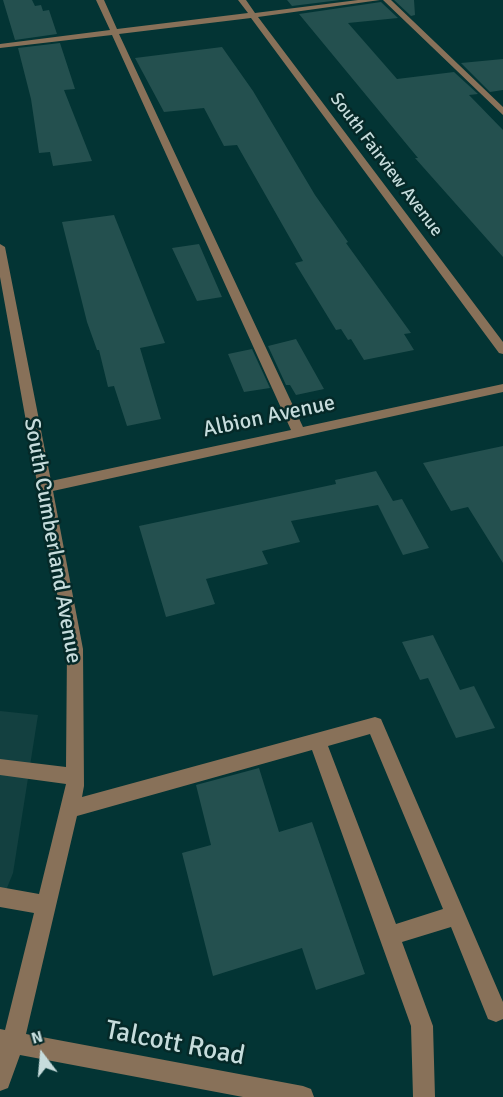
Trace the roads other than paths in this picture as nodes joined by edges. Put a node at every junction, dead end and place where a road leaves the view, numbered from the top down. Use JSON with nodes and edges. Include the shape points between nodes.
{"nodes":[{"id":1,"x":100,"y":0,"type":"edge"},
{"id":2,"x":242,"y":0,"type":"edge"},
{"id":3,"x":376,"y":0,"type":"edge"},
{"id":4,"x":387,"y":0,"type":"edge"},
{"id":5,"x":253,"y":15,"type":"junction"},
{"id":6,"x":114,"y":32,"type":"junction"},
{"id":7,"x":0,"y":45,"type":"edge"},
{"id":8,"x":503,"y":112,"type":"edge"},
{"id":9,"x":0,"y":247,"type":"edge"},
{"id":10,"x":503,"y":351,"type":"edge"},
{"id":11,"x":503,"y":388,"type":"edge"},
{"id":12,"x":299,"y":432,"type":"junction"},
{"id":13,"x":44,"y":488,"type":"junction"},
{"id":14,"x":316,"y":741,"type":"junction"},
{"id":15,"x":0,"y":767,"type":"edge"},
{"id":16,"x":75,"y":777,"type":"junction"},
{"id":17,"x":70,"y":809,"type":"junction"},
{"id":18,"x":0,"y":897,"type":"edge"},
{"id":19,"x":46,"y":905,"type":"junction"},
{"id":20,"x":456,"y":915,"type":"junction"},
{"id":21,"x":390,"y":936,"type":"junction"},
{"id":22,"x":496,"y":1011,"type":"dead end"},
{"id":23,"x":6,"y":1041,"type":"edge"},
{"id":24,"x":0,"y":1080,"type":"edge"},
{"id":25,"x":303,"y":1097,"type":"edge"},
{"id":26,"x":424,"y":1097,"type":"edge"}],
"edges":[{"from":1,"to":6,"type":"street"},
{"from":2,"to":5,"type":"street","name":"South Fairview Avenue"},
{"from":3,"to":5,"type":"street"},
{"from":4,"to":8,"type":"street"},
{"from":5,"to":6,"type":"street"},
{"from":5,"to":10,"type":"street","name":"South Fairview Avenue"},
{"from":6,"to":7,"type":"street"},
{"from":6,"to":12,"type":"street"},
{"from":9,"to":13,"type":"street","name":"South Cumberland Avenue"},
{"from":11,"to":12,"type":"street","name":"Albion Avenue"},
{"from":12,"to":13,"type":"street","name":"Albion Avenue"},
{"from":13,"to":16,"type":"street","name":"South Cumberland Avenue","via":[[75,648]]},
{"from":14,"to":17,"type":"street"},
{"from":14,"to":20,"type":"street","via":[[375,725]]},
{"from":14,"to":21,"type":"street"},
{"from":15,"to":16,"type":"street"},
{"from":16,"to":17,"type":"street","name":"South Cumberland Avenue"},
{"from":17,"to":19,"type":"street","name":"South Cumberland Avenue"},
{"from":18,"to":19,"type":"street"},
{"from":19,"to":23,"type":"street","name":"South Cumberland Avenue"},
{"from":20,"to":21,"type":"street"},
{"from":20,"to":22,"type":"street"},
{"from":21,"to":26,"type":"street","via":[[422,1026]]},
{"from":23,"to":24,"type":"street","name":"South Cumberland Avenue"},
{"from":23,"to":25,"type":"street","name":"Talcott Road"}]}
